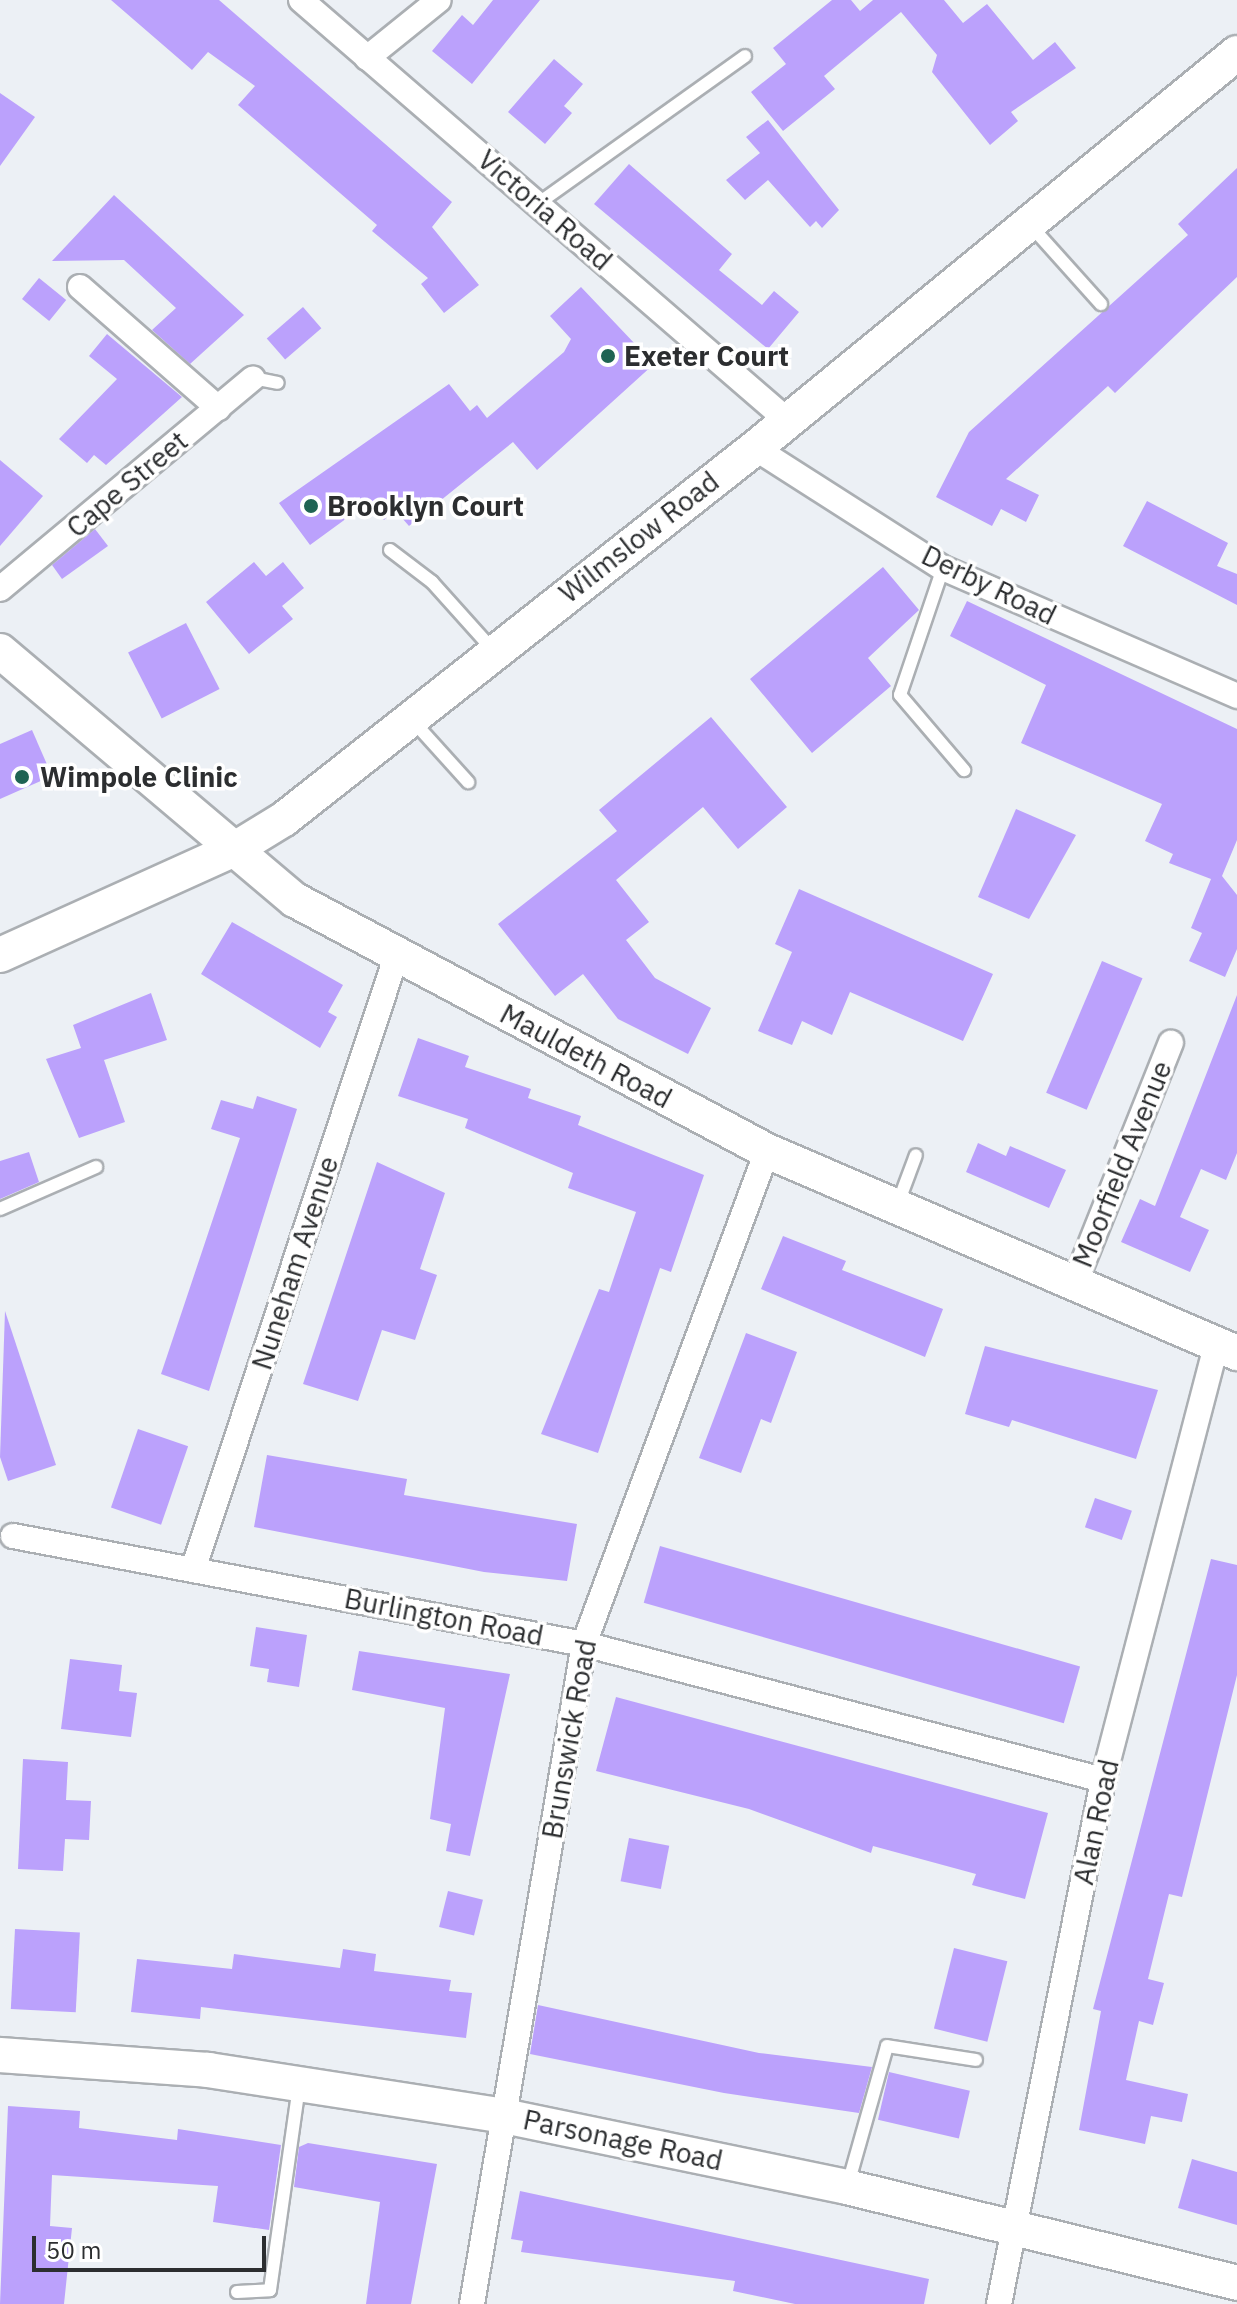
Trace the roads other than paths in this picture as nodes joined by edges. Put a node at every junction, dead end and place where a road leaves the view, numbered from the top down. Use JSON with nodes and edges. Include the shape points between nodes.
{"nodes":[{"id":1,"x":301,"y":0,"type":"edge"},
{"id":2,"x":439,"y":0,"type":"edge"},
{"id":3,"x":1237,"y":53,"type":"edge"},
{"id":4,"x":745,"y":56,"type":"dead end"},
{"id":5,"x":367,"y":58,"type":"junction"},
{"id":6,"x":539,"y":203,"type":"junction"},
{"id":7,"x":1029,"y":224,"type":"junction"},
{"id":8,"x":80,"y":287,"type":"dead end"},
{"id":9,"x":1101,"y":304,"type":"dead end"},
{"id":10,"x":253,"y":378,"type":"joint"},
{"id":11,"x":278,"y":383,"type":"dead end"},
{"id":12,"x":218,"y":408,"type":"junction"},
{"id":13,"x":788,"y":421,"type":"junction"},
{"id":14,"x":755,"y":448,"type":"junction"},
{"id":15,"x":390,"y":550,"type":"dead end"},
{"id":16,"x":943,"y":568,"type":"junction"},
{"id":17,"x":0,"y":589,"type":"edge"},
{"id":18,"x":493,"y":650,"type":"junction"},
{"id":19,"x":0,"y":651,"type":"edge"},
{"id":20,"x":1237,"y":696,"type":"edge"},
{"id":21,"x":410,"y":718,"type":"junction"},
{"id":22,"x":964,"y":770,"type":"dead end"},
{"id":23,"x":468,"y":782,"type":"dead end"},
{"id":24,"x":235,"y":849,"type":"junction"},
{"id":25,"x":0,"y":955,"type":"edge"},
{"id":26,"x":396,"y":957,"type":"junction"},
{"id":27,"x":1171,"y":1043,"type":"dead end"},
{"id":28,"x":767,"y":1151,"type":"junction"},
{"id":29,"x":916,"y":1155,"type":"dead end"},
{"id":30,"x":96,"y":1167,"type":"dead end"},
{"id":31,"x":0,"y":1209,"type":"edge"},
{"id":32,"x":896,"y":1209,"type":"junction"},
{"id":33,"x":1074,"y":1285,"type":"junction"},
{"id":34,"x":1226,"y":1349,"type":"edge"},
{"id":35,"x":13,"y":1536,"type":"dead end"},
{"id":36,"x":193,"y":1570,"type":"junction"},
{"id":37,"x":584,"y":1644,"type":"junction"},
{"id":38,"x":1103,"y":1780,"type":"junction"},
{"id":39,"x":0,"y":2055,"type":"edge"},
{"id":40,"x":976,"y":2060,"type":"dead end"},
{"id":41,"x":300,"y":2082,"type":"junction"},
{"id":42,"x":504,"y":2116,"type":"junction"},
{"id":43,"x":847,"y":2187,"type":"junction"},
{"id":44,"x":1014,"y":2226,"type":"junction"},
{"id":45,"x":1237,"y":2283,"type":"edge"},
{"id":46,"x":237,"y":2292,"type":"dead end"},
{"id":47,"x":472,"y":2304,"type":"edge"},
{"id":48,"x":999,"y":2304,"type":"edge"}],
"edges":[{"from":1,"to":5,"type":"street","name":"Victoria Road"},
{"from":2,"to":5,"type":"street"},
{"from":3,"to":7,"type":"street","name":"Wilmslow Road"},
{"from":4,"to":6,"type":"lane"},
{"from":5,"to":6,"type":"street","name":"Victoria Road"},
{"from":6,"to":13,"type":"street","name":"Victoria Road"},
{"from":7,"to":9,"type":"lane"},
{"from":7,"to":13,"type":"street","name":"Wilmslow Road"},
{"from":8,"to":12,"type":"street"},
{"from":10,"to":11,"type":"lane"},
{"from":10,"to":12,"type":"street","name":"Cape Street"},
{"from":12,"to":17,"type":"street","name":"Cape Street"},
{"from":13,"to":14,"type":"street","name":"Wilmslow Road"},
{"from":14,"to":16,"type":"street","name":"Derby Road"},
{"from":14,"to":18,"type":"street","name":"Wilmslow Road"},
{"from":15,"to":18,"type":"lane","via":[[432,582]]},
{"from":16,"to":20,"type":"street","name":"Derby Road"},
{"from":16,"to":22,"type":"lane","via":[[900,695]]},
{"from":18,"to":21,"type":"street","name":"Wilmslow Road"},
{"from":19,"to":24,"type":"street","name":"Mauldeth Road"},
{"from":21,"to":23,"type":"lane"},
{"from":21,"to":24,"type":"street","name":"Wilmslow Road"},
{"from":24,"to":25,"type":"street","name":"Wilmslow Road"},
{"from":24,"to":26,"type":"street","name":"Mauldeth Road","via":[[295,900]]},
{"from":26,"to":28,"type":"street","name":"Mauldeth Road"},
{"from":26,"to":36,"type":"street","name":"Nuneham Avenue"},
{"from":27,"to":33,"type":"street","name":"Moorfield Avenue"},
{"from":28,"to":32,"type":"street","name":"Mauldeth Road"},
{"from":28,"to":37,"type":"street","name":"Brunswick Road"},
{"from":29,"to":32,"type":"lane"},
{"from":30,"to":31,"type":"lane"},
{"from":32,"to":33,"type":"street","name":"Mauldeth Road"},
{"from":33,"to":34,"type":"street","name":"Mauldeth Road"},
{"from":34,"to":38,"type":"street","name":"Alan Road"},
{"from":35,"to":36,"type":"street","name":"Burlington Road"},
{"from":36,"to":37,"type":"street","name":"Burlington Road"},
{"from":37,"to":38,"type":"street","name":"Burlington Road"},
{"from":37,"to":42,"type":"street","name":"Brunswick Road"},
{"from":38,"to":44,"type":"street","name":"Alan Road"},
{"from":39,"to":41,"type":"street","name":"Parsonage Road"},
{"from":40,"to":43,"type":"lane","via":[[887,2046]]},
{"from":41,"to":42,"type":"street","name":"Parsonage Road"},
{"from":41,"to":46,"type":"lane","via":[[270,2290]]},
{"from":42,"to":43,"type":"street","name":"Parsonage Road"},
{"from":42,"to":47,"type":"street","name":"Brunswick Road"},
{"from":43,"to":44,"type":"street","name":"Parsonage Road"},
{"from":44,"to":45,"type":"street","name":"Parsonage Road"},
{"from":44,"to":48,"type":"street","name":"Alan Road"}]}
